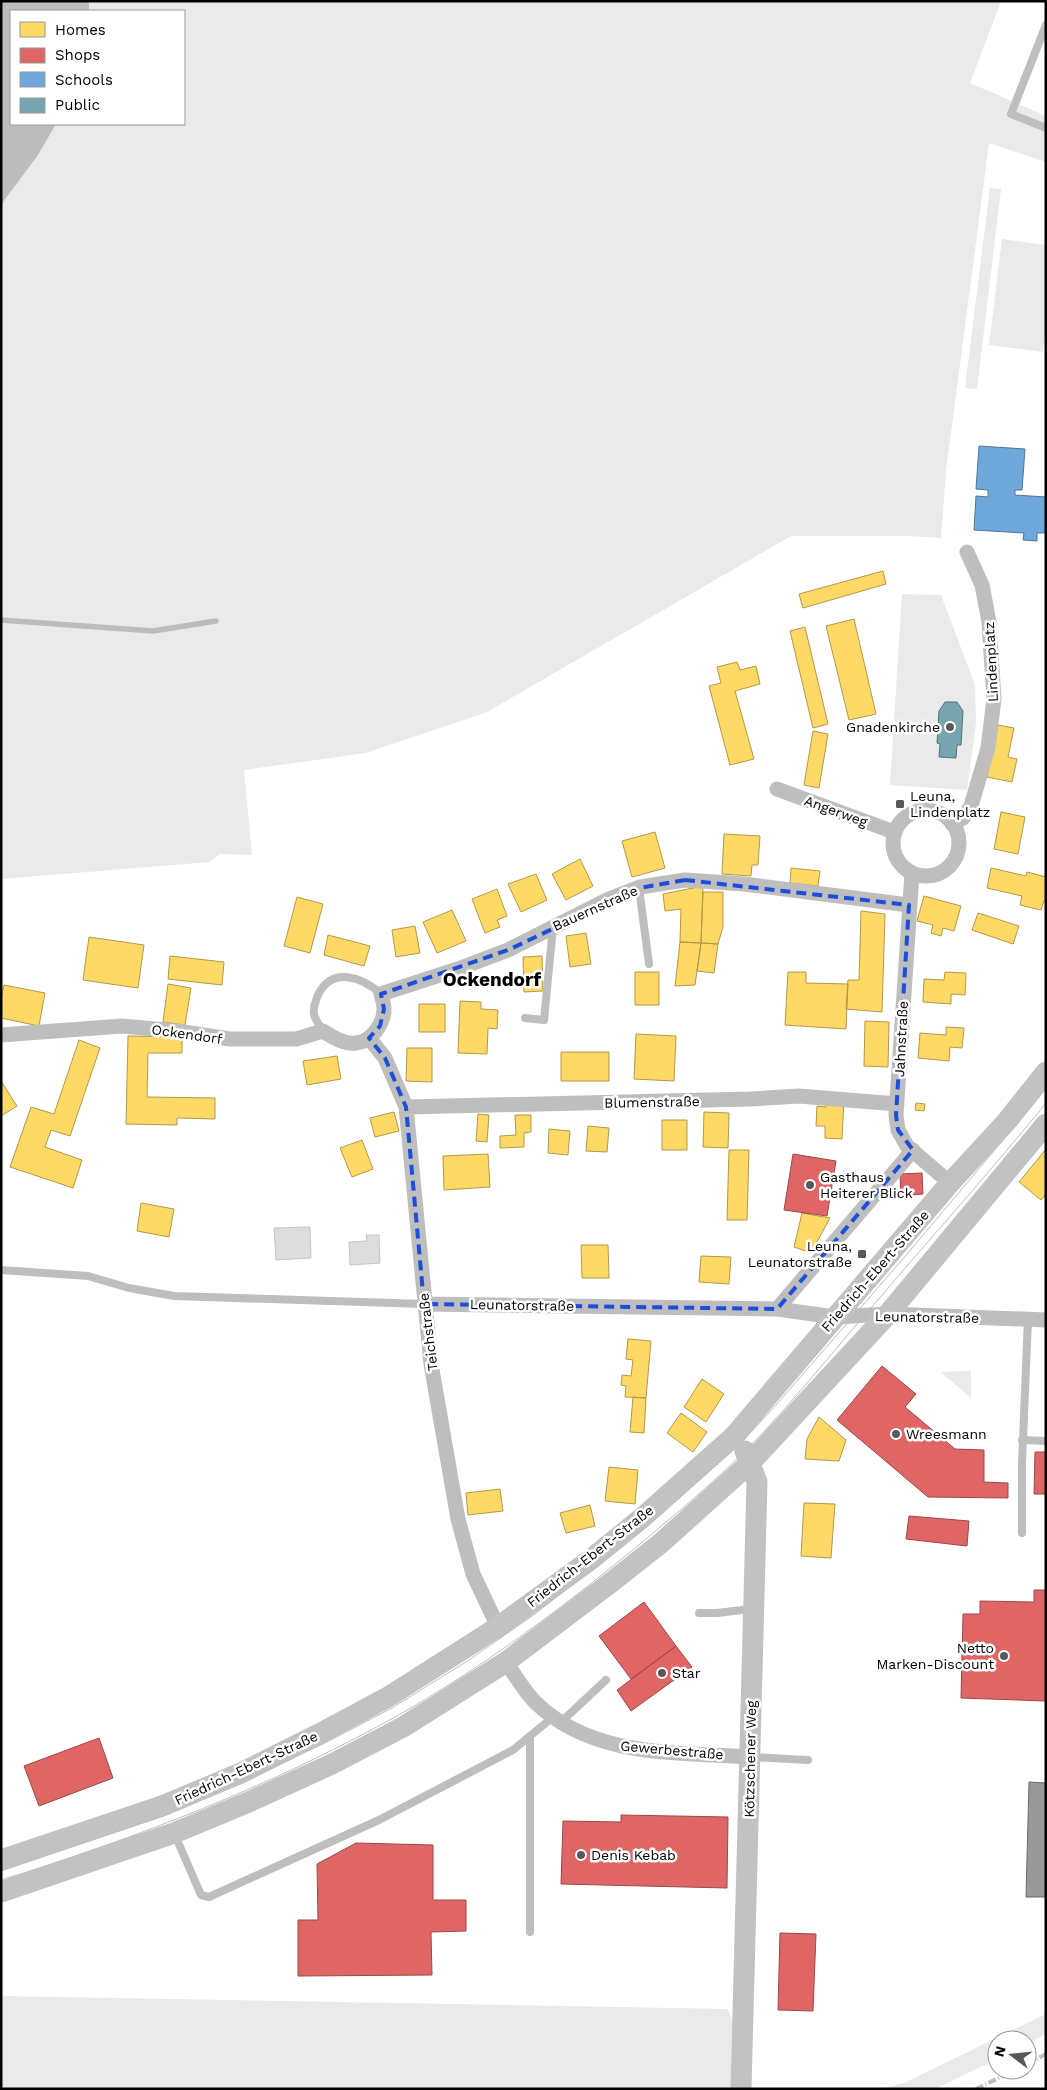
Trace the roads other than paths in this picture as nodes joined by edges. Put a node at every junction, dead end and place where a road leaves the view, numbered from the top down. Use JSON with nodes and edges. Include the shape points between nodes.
{"nodes":[{"id":1,"x":1046,"y":25,"type":"edge"},
{"id":2,"x":1046,"y":128,"type":"edge"},
{"id":3,"x":966,"y":552,"type":"dead end"},
{"id":4,"x":777,"y":789,"type":"dead end"},
{"id":5,"x":952,"y":824,"type":"junction"},
{"id":6,"x":894,"y":832,"type":"junction"},
{"id":7,"x":912,"y":873,"type":"junction"},
{"id":8,"x":639,"y":888,"type":"junction"},
{"id":9,"x":909,"y":905,"type":"junction"},
{"id":10,"x":552,"y":927,"type":"junction"},
{"id":11,"x":649,"y":964,"type":"dead end"},
{"id":12,"x":381,"y":994,"type":"junction"},
{"id":13,"x":525,"y":1018,"type":"dead end"},
{"id":14,"x":323,"y":1031,"type":"junction"},
{"id":15,"x":1,"y":1035,"type":"edge"},
{"id":16,"x":369,"y":1038,"type":"junction"},
{"id":17,"x":1046,"y":1072,"type":"edge"},
{"id":18,"x":897,"y":1104,"type":"junction"},
{"id":19,"x":406,"y":1107,"type":"junction"},
{"id":20,"x":1046,"y":1124,"type":"edge"},
{"id":21,"x":913,"y":1150,"type":"junction"},
{"id":22,"x":950,"y":1183,"type":"junction"},
{"id":23,"x":1,"y":1270,"type":"edge"},
{"id":24,"x":424,"y":1304,"type":"junction"},
{"id":25,"x":777,"y":1309,"type":"junction"},
{"id":26,"x":888,"y":1314,"type":"junction"},
{"id":27,"x":835,"y":1317,"type":"junction"},
{"id":28,"x":1028,"y":1319,"type":"junction"},
{"id":29,"x":1046,"y":1320,"type":"edge"},
{"id":30,"x":734,"y":1436,"type":"junction"},
{"id":31,"x":1022,"y":1440,"type":"junction"},
{"id":32,"x":1046,"y":1441,"type":"edge"},
{"id":33,"x":750,"y":1463,"type":"junction"},
{"id":34,"x":1022,"y":1533,"type":"dead end"},
{"id":35,"x":753,"y":1609,"type":"junction"},
{"id":36,"x":699,"y":1613,"type":"dead end"},
{"id":37,"x":498,"y":1627,"type":"junction"},
{"id":38,"x":506,"y":1662,"type":"junction"},
{"id":39,"x":606,"y":1680,"type":"dead end"},
{"id":40,"x":557,"y":1720,"type":"junction"},
{"id":41,"x":530,"y":1736,"type":"junction"},
{"id":42,"x":751,"y":1757,"type":"junction"},
{"id":43,"x":808,"y":1760,"type":"dead end"},
{"id":44,"x":174,"y":1833,"type":"junction"},
{"id":45,"x":2,"y":1856,"type":"edge"},
{"id":46,"x":1,"y":1892,"type":"edge"},
{"id":47,"x":530,"y":1932,"type":"dead end"},
{"id":48,"x":741,"y":2089,"type":"edge"}],
"edges":[{"from":1,"to":2,"type":"lane","via":[[1011,114]]},
{"from":3,"to":5,"type":"street","name":"Lindenplatz","via":[[982,585],[989,622],[994,699],[988,748],[972,806],[963,818]]},
{"from":4,"to":6,"type":"street","name":"Angerweg"},
{"from":5,"to":6,"type":"street","via":[[932,810],[918,811],[908,815]]},
{"from":5,"to":7,"type":"street","via":[[957,832],[958,846],[947,869],[924,876]]},
{"from":6,"to":7,"type":"street","via":[[894,852],[902,867]]},
{"from":7,"to":9,"type":"street","name":"Jahnstraße"},
{"from":8,"to":9,"type":"street","name":"Bauernstraße","via":[[685,880],[744,884]]},
{"from":8,"to":10,"type":"street","name":"Bauernstraße"},
{"from":8,"to":11,"type":"lane"},
{"from":9,"to":18,"type":"street","name":"Jahnstraße"},
{"from":10,"to":12,"type":"street","name":"Bauernstraße","via":[[508,950]]},
{"from":10,"to":13,"type":"lane","via":[[544,1020]]},
{"from":12,"to":14,"type":"lane","via":[[356,978],[342,977],[323,985],[314,1013]]},
{"from":12,"to":16,"type":"street","via":[[384,1009],[380,1026]]},
{"from":14,"to":15,"type":"street","name":"Ockendorf","via":[[296,1039],[230,1039],[122,1026]]},
{"from":14,"to":16,"type":"street","via":[[356,1044]]},
{"from":16,"to":19,"type":"street","name":"Teichstraße","via":[[385,1058]]},
{"from":17,"to":22,"type":"main road","name":"Friedrich-Ebert-Straße"},
{"from":18,"to":19,"type":"street","name":"Blumenstraße","via":[[799,1096]]},
{"from":18,"to":21,"type":"street","name":"Jahnstraße","via":[[898,1130]]},
{"from":19,"to":24,"type":"street","name":"Teichstraße"},
{"from":20,"to":26,"type":"main road"},
{"from":21,"to":22,"type":"street","name":"Jahnstraße"},
{"from":21,"to":25,"type":"street"},
{"from":22,"to":27,"type":"main road","name":"Friedrich-Ebert-Straße"},
{"from":23,"to":24,"type":"lane","name":"Leunatorstraße","via":[[88,1276],[174,1296]]},
{"from":24,"to":25,"type":"street","name":"Leunatorstraße"},
{"from":24,"to":37,"type":"street","name":"Teichstraße","via":[[458,1519],[473,1574]]},
{"from":25,"to":27,"type":"street","name":"Leunatorstraße"},
{"from":26,"to":27,"type":"street","name":"Leunatorstraße"},
{"from":26,"to":28,"type":"street","name":"Leunatorstraße"},
{"from":26,"to":33,"type":"main road"},
{"from":27,"to":30,"type":"main road","name":"Friedrich-Ebert-Straße"},
{"from":28,"to":29,"type":"street","name":"Leunatorstraße"},
{"from":28,"to":31,"type":"lane"},
{"from":30,"to":33,"type":"main road","name":"Kötzschener Weg"},
{"from":30,"to":37,"type":"main road","name":"Friedrich-Ebert-Straße","via":[[590,1560]]},
{"from":31,"to":32,"type":"lane"},
{"from":31,"to":34,"type":"lane"},
{"from":33,"to":35,"type":"main road","name":"Kötzschener Weg","via":[[756,1482]]},
{"from":33,"to":38,"type":"main road","via":[[661,1543]]},
{"from":35,"to":36,"type":"lane"},
{"from":35,"to":42,"type":"main road","name":"Kötzschener Weg"},
{"from":37,"to":45,"type":"main road","name":"Friedrich-Ebert-Straße","via":[[388,1697],[241,1773],[162,1806]]},
{"from":38,"to":40,"type":"street","name":"Gewerbestraße","via":[[534,1701]]},
{"from":38,"to":44,"type":"main road","via":[[403,1727],[332,1764]]},
{"from":39,"to":40,"type":"lane"},
{"from":40,"to":41,"type":"lane"},
{"from":40,"to":42,"type":"street","name":"Gewerbestraße","via":[[590,1738],[623,1747]]},
{"from":41,"to":44,"type":"lane","via":[[513,1750],[379,1820],[209,1897],[201,1894]]},
{"from":41,"to":47,"type":"lane"},
{"from":42,"to":43,"type":"lane"},
{"from":42,"to":48,"type":"main road","name":"Kötzschener Weg"},
{"from":44,"to":46,"type":"main road"}]}
